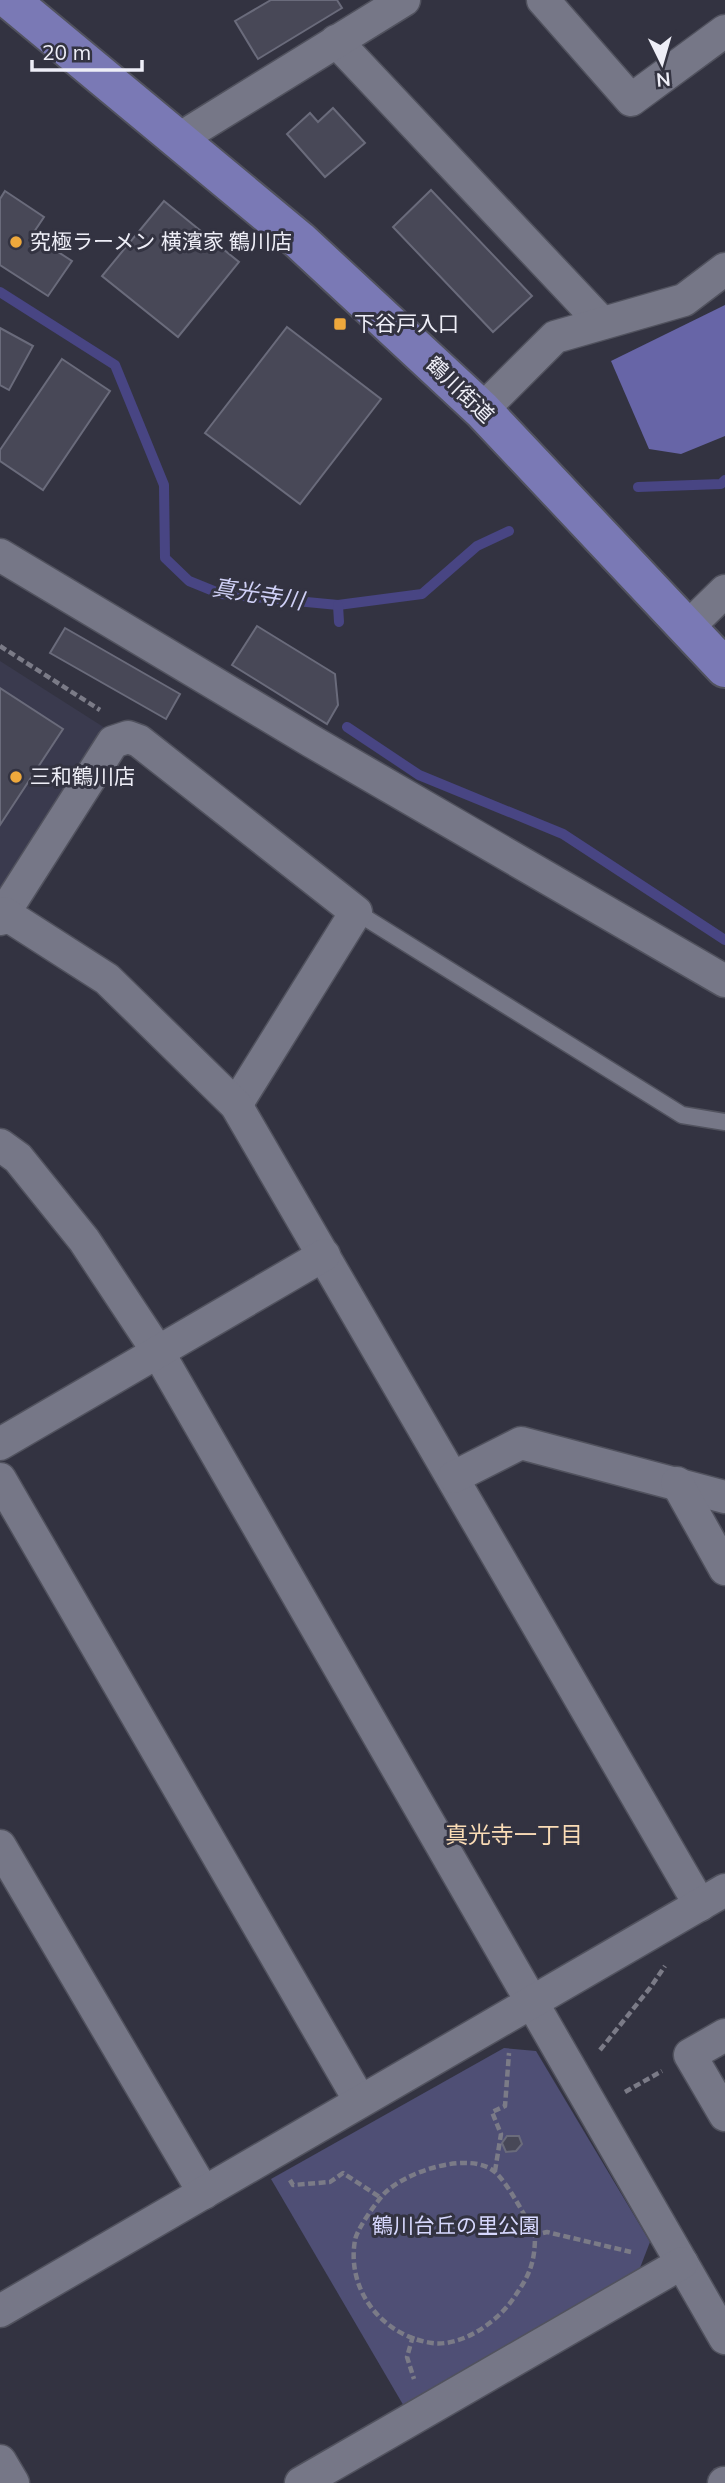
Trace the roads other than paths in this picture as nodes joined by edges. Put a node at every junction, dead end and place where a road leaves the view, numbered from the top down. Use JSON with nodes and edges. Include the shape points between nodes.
{"nodes":[{"id":1,"x":10,"y":0,"type":"edge"},
{"id":2,"x":404,"y":0,"type":"edge"},
{"id":3,"x":543,"y":0,"type":"edge"},
{"id":4,"x":725,"y":31,"type":"edge"},
{"id":5,"x":336,"y":41,"type":"junction"},
{"id":6,"x":179,"y":139,"type":"junction"},
{"id":7,"x":725,"y":269,"type":"edge"},
{"id":8,"x":602,"y":323,"type":"junction"},
{"id":9,"x":482,"y":410,"type":"junction"},
{"id":10,"x":0,"y":555,"type":"edge"},
{"id":11,"x":725,"y":591,"type":"edge"},
{"id":12,"x":687,"y":628,"type":"junction"},
{"id":13,"x":725,"y":668,"type":"edge"},
{"id":14,"x":356,"y":912,"type":"junction"},
{"id":15,"x":2,"y":916,"type":"edge"},
{"id":16,"x":725,"y":981,"type":"edge"},
{"id":17,"x":236,"y":1105,"type":"junction"},
{"id":18,"x":725,"y":1122,"type":"edge"},
{"id":19,"x":0,"y":1145,"type":"edge"},
{"id":20,"x":324,"y":1255,"type":"junction"},
{"id":21,"x":158,"y":1352,"type":"junction"},
{"id":22,"x":0,"y":1444,"type":"edge"},
{"id":23,"x":454,"y":1477,"type":"junction"},
{"id":24,"x":0,"y":1479,"type":"edge"},
{"id":25,"x":677,"y":1483,"type":"junction"},
{"id":26,"x":725,"y":1497,"type":"edge"},
{"id":27,"x":725,"y":1569,"type":"edge"},
{"id":28,"x":0,"y":1846,"type":"edge"},
{"id":29,"x":713,"y":1897,"type":"edge"},
{"id":30,"x":532,"y":2002,"type":"junction"},
{"id":31,"x":725,"y":2035,"type":"edge"},
{"id":32,"x":360,"y":2101,"type":"junction"},
{"id":33,"x":725,"y":2115,"type":"edge"},
{"id":34,"x":204,"y":2193,"type":"junction"},
{"id":35,"x":670,"y":2270,"type":"junction"},
{"id":36,"x":0,"y":2311,"type":"edge"},
{"id":37,"x":725,"y":2338,"type":"edge"},
{"id":38,"x":0,"y":2461,"type":"edge"},
{"id":39,"x":13,"y":2483,"type":"edge"},
{"id":40,"x":301,"y":2483,"type":"edge"}],
"edges":[{"from":1,"to":6,"type":"main road","name":"鶴川街道"},
{"from":2,"to":5,"type":"street"},
{"from":3,"to":4,"type":"street","via":[[631,100]]},
{"from":5,"to":6,"type":"street"},
{"from":5,"to":8,"type":"street"},
{"from":6,"to":9,"type":"main road","name":"鶴川街道","via":[[299,240]]},
{"from":7,"to":8,"type":"street","via":[[684,300]]},
{"from":8,"to":9,"type":"street","via":[[555,337]]},
{"from":9,"to":12,"type":"main road","name":"鶴川街道"},
{"from":10,"to":16,"type":"street"},
{"from":11,"to":12,"type":"street"},
{"from":12,"to":13,"type":"main road","name":"鶴川街道"},
{"from":14,"to":15,"type":"street","via":[[139,741],[128,737],[113,742]]},
{"from":14,"to":17,"type":"street"},
{"from":14,"to":18,"type":"lane","via":[[682,1115]]},
{"from":15,"to":17,"type":"street","via":[[107,979]]},
{"from":17,"to":20,"type":"street"},
{"from":19,"to":21,"type":"street","via":[[18,1158],[84,1240]]},
{"from":20,"to":21,"type":"street"},
{"from":20,"to":23,"type":"street"},
{"from":21,"to":22,"type":"street"},
{"from":21,"to":30,"type":"street"},
{"from":23,"to":25,"type":"street","via":[[521,1443]]},
{"from":23,"to":29,"type":"street"},
{"from":24,"to":32,"type":"street"},
{"from":25,"to":26,"type":"street"},
{"from":25,"to":27,"type":"street"},
{"from":28,"to":34,"type":"street"},
{"from":29,"to":30,"type":"street"},
{"from":30,"to":32,"type":"street"},
{"from":30,"to":35,"type":"street"},
{"from":31,"to":33,"type":"street","via":[[690,2055]]},
{"from":32,"to":34,"type":"street"},
{"from":34,"to":36,"type":"street"},
{"from":35,"to":37,"type":"street"},
{"from":35,"to":40,"type":"street"},
{"from":38,"to":39,"type":"street"}]}
